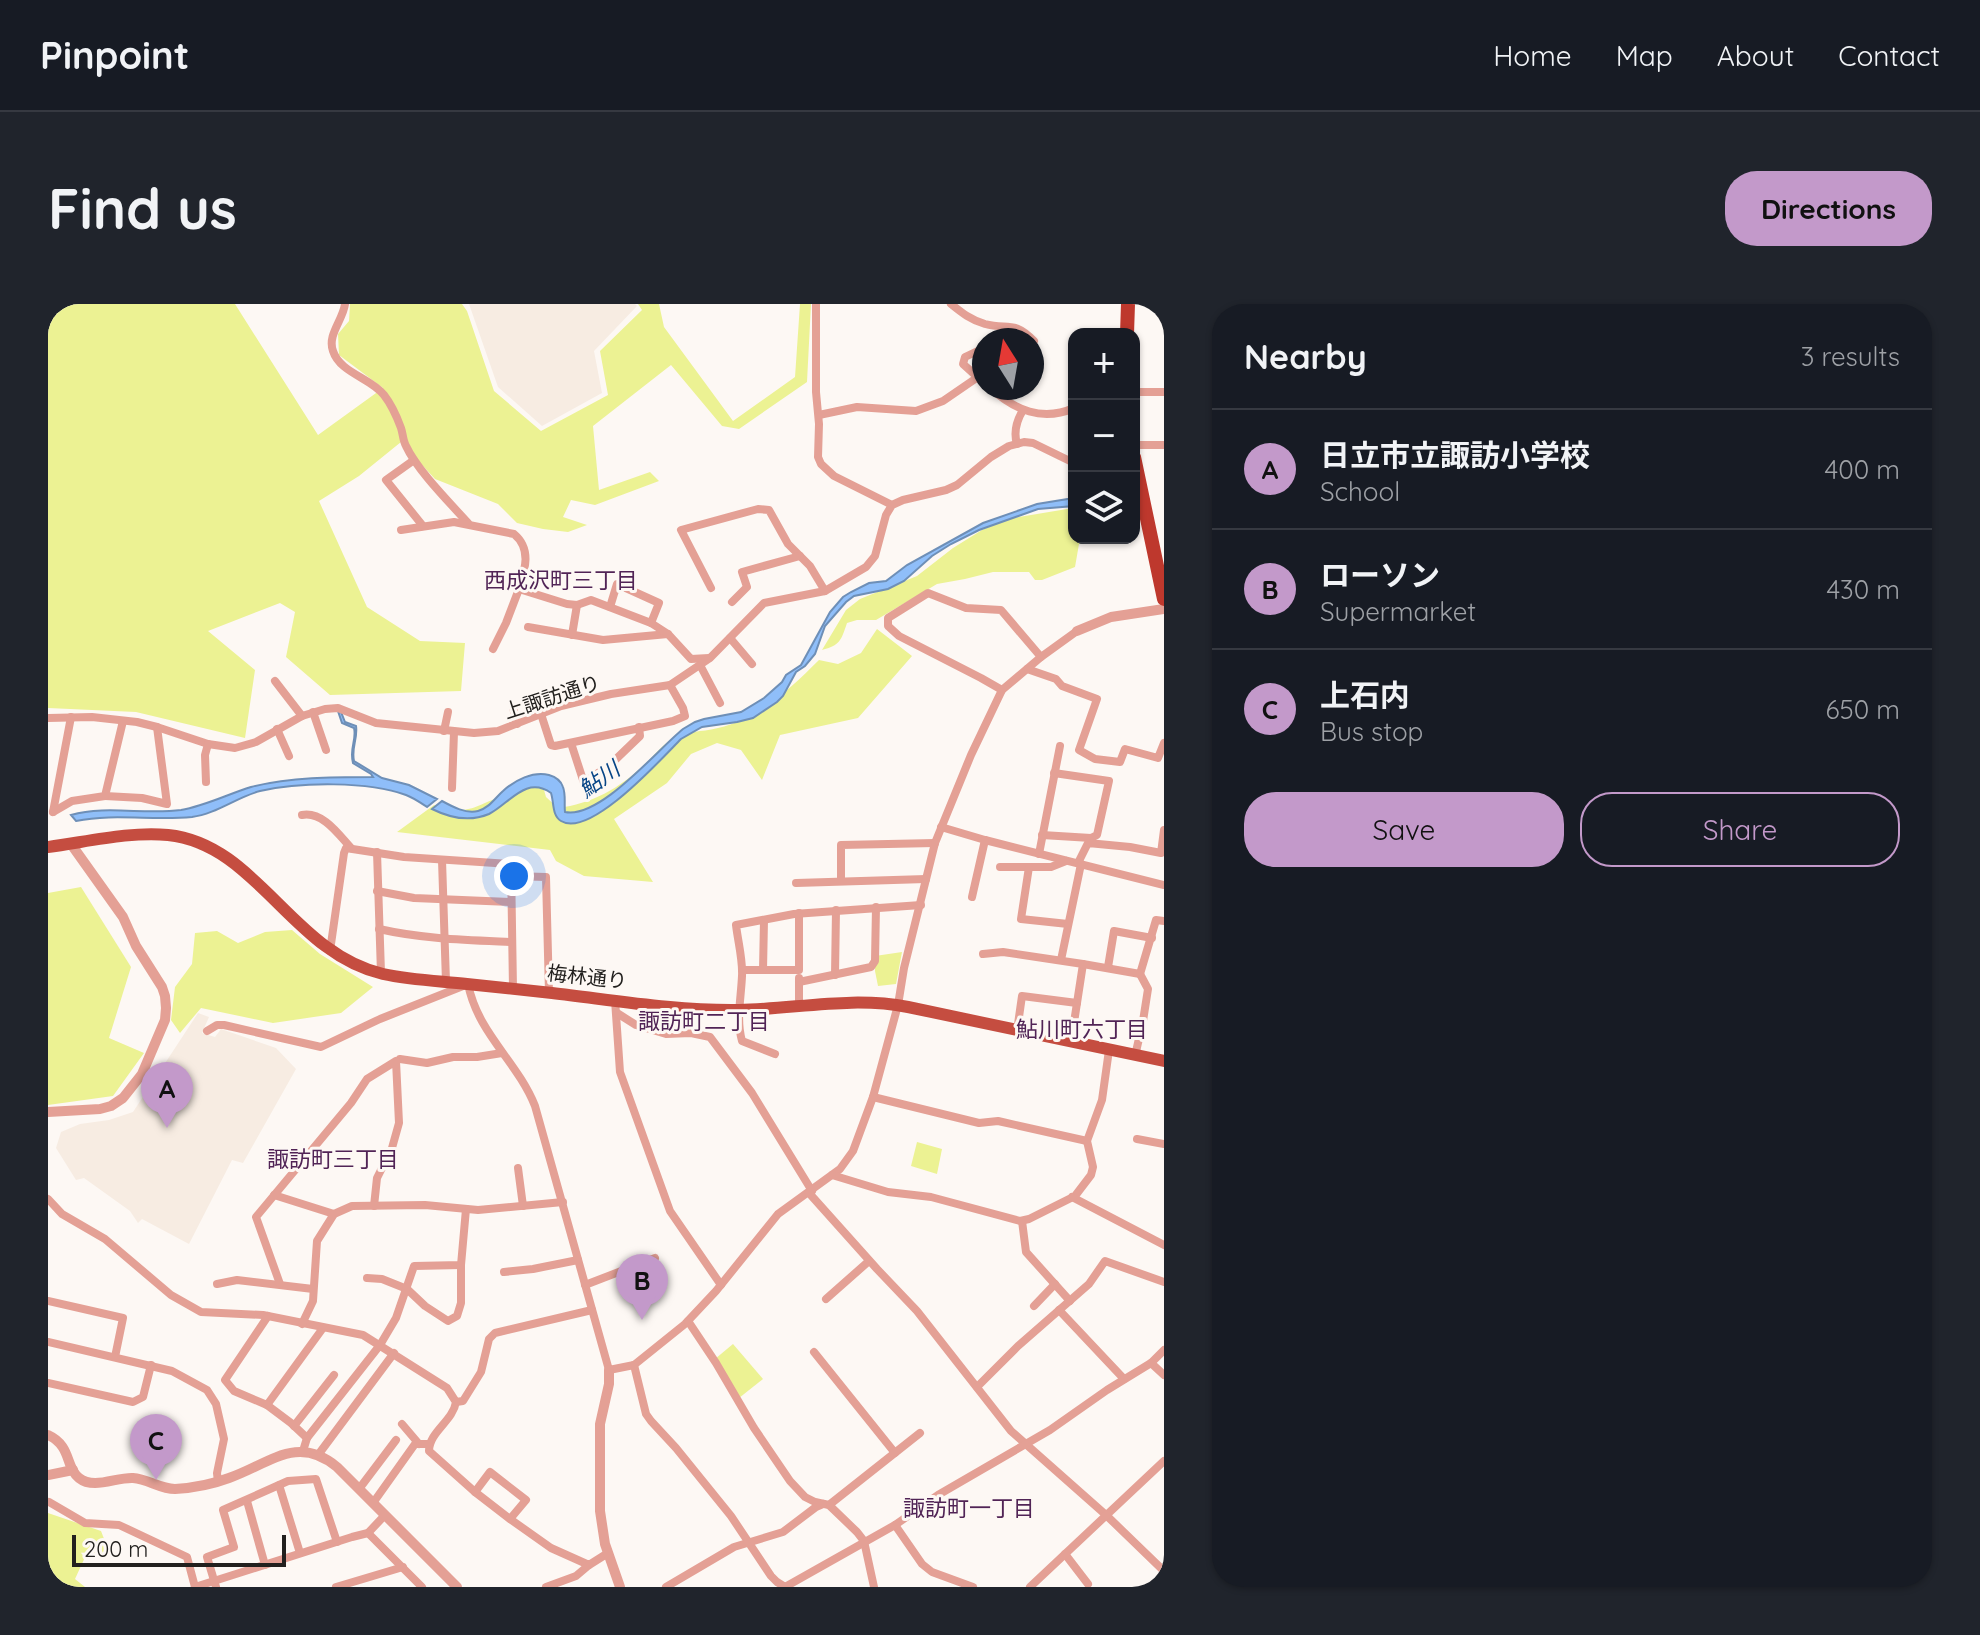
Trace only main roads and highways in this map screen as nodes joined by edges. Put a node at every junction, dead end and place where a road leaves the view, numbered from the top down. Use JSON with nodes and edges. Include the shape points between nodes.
{"nodes":[{"id":1,"x":1128,"y":304,"type":"edge"},
{"id":2,"x":1127,"y":328,"type":"edge"},
{"id":3,"x":1136,"y":472,"type":"edge"},
{"id":4,"x":1164,"y":599,"type":"edge"},
{"id":5,"x":48,"y":847,"type":"edge"},
{"id":6,"x":1164,"y":1061,"type":"edge"}],
"edges":[{"from":1,"to":2,"type":"highway"},
{"from":3,"to":4,"type":"highway"},
{"from":5,"to":6,"type":"main road","name":"梅林通り","via":[[149,834],[199,842],[237,865],[330,951],[381,973],[616,1006],[739,1010],[856,1002],[898,1005]]}]}
